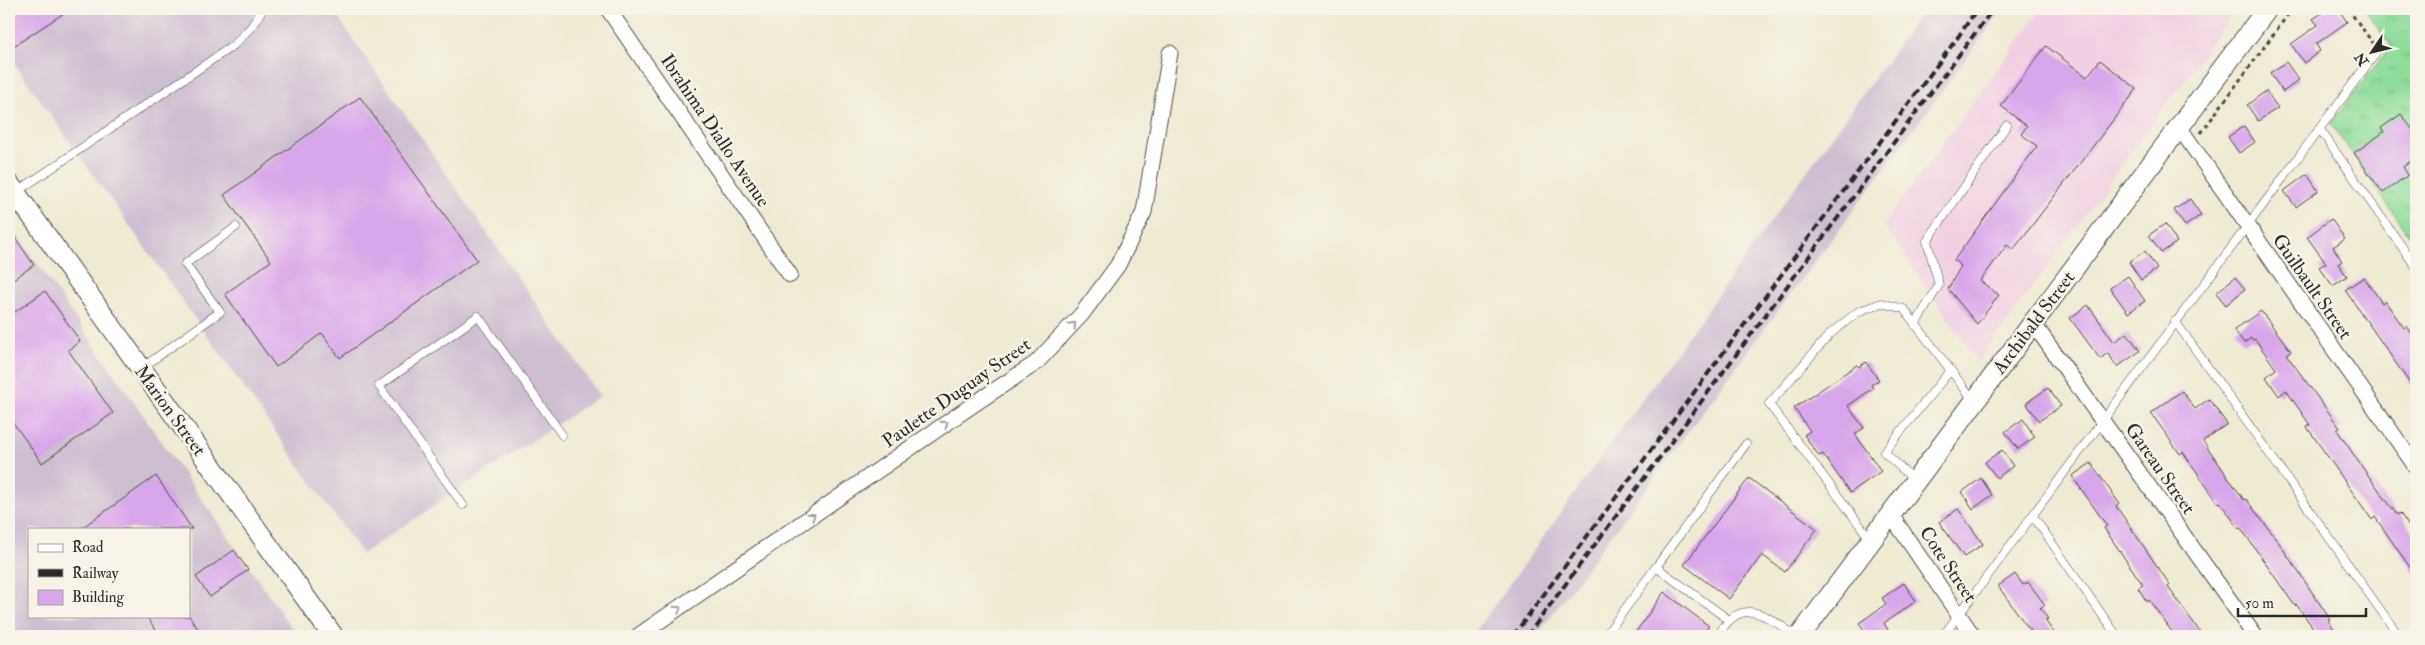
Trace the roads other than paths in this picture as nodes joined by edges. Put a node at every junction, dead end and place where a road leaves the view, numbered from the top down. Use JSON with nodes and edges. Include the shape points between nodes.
{"nodes":[{"id":1,"x":263,"y":9,"type":"edge"},
{"id":2,"x":608,"y":9,"type":"edge"},
{"id":3,"x":2266,"y":9,"type":"edge"},
{"id":4,"x":1170,"y":53,"type":"dead end"},
{"id":5,"x":2375,"y":54,"type":"road end"},
{"id":6,"x":2007,"y":125,"type":"dead end"},
{"id":7,"x":2179,"y":127,"type":"junction"},
{"id":8,"x":2319,"y":128,"type":"junction"},
{"id":9,"x":12,"y":188,"type":"edge"},
{"id":10,"x":2246,"y":225,"type":"junction"},
{"id":11,"x":236,"y":227,"type":"dead end"},
{"id":12,"x":2416,"y":267,"type":"edge"},
{"id":13,"x":790,"y":275,"type":"dead end"},
{"id":14,"x":2175,"y":320,"type":"junction"},
{"id":15,"x":2033,"y":324,"type":"junction"},
{"id":16,"x":1915,"y":325,"type":"junction"},
{"id":17,"x":141,"y":368,"type":"junction"},
{"id":18,"x":1949,"y":372,"type":"junction"},
{"id":19,"x":1974,"y":402,"type":"junction"},
{"id":20,"x":2102,"y":418,"type":"junction"},
{"id":21,"x":562,"y":435,"type":"dead end"},
{"id":22,"x":1746,"y":444,"type":"dead end"},
{"id":23,"x":2416,"y":467,"type":"edge"},
{"id":24,"x":1916,"y":482,"type":"junction"},
{"id":25,"x":463,"y":504,"type":"dead end"},
{"id":26,"x":1891,"y":514,"type":"junction"},
{"id":27,"x":2032,"y":516,"type":"junction"},
{"id":28,"x":1871,"y":540,"type":"junction"},
{"id":29,"x":1656,"y":567,"type":"junction"},
{"id":30,"x":1958,"y":615,"type":"junction"},
{"id":31,"x":1729,"y":620,"type":"junction"},
{"id":32,"x":333,"y":636,"type":"edge"},
{"id":33,"x":638,"y":636,"type":"edge"},
{"id":34,"x":1606,"y":636,"type":"edge"},
{"id":35,"x":1718,"y":636,"type":"edge"},
{"id":36,"x":1796,"y":636,"type":"edge"},
{"id":37,"x":1800,"y":636,"type":"edge"},
{"id":38,"x":1943,"y":636,"type":"edge"},
{"id":39,"x":1973,"y":636,"type":"edge"},
{"id":40,"x":2116,"y":636,"type":"edge"},
{"id":41,"x":2255,"y":636,"type":"edge"},
{"id":42,"x":2399,"y":636,"type":"edge"}],
"edges":[{"from":1,"to":9,"type":"lane","via":[[234,45]]},
{"from":2,"to":13,"type":"street","name":"Ibrahima Diallo Avenue"},
{"from":3,"to":7,"type":"main road","name":"Archibald Street"},
{"from":33,"to":4,"type":"street","name":"Paulette Duguay Street","one_way":true,"via":[[1036,364],[1082,314],[1118,264],[1144,212]]},
{"from":5,"to":8,"type":"lane"},
{"from":6,"to":16,"type":"lane","via":[[1927,240],[1939,285]]},
{"from":7,"to":10,"type":"street","name":"Guilbault Street"},
{"from":7,"to":15,"type":"main road","name":"Archibald Street"},
{"from":8,"to":10,"type":"lane"},
{"from":8,"to":12,"type":"lane"},
{"from":9,"to":17,"type":"main road","name":"Marion Street"},
{"from":10,"to":14,"type":"lane"},
{"from":10,"to":23,"type":"street","name":"Guilbault Street"},
{"from":11,"to":17,"type":"lane","via":[[185,264],[220,312]]},
{"from":14,"to":20,"type":"lane"},
{"from":14,"to":42,"type":"lane"},
{"from":15,"to":19,"type":"main road","name":"Archibald Street"},
{"from":15,"to":20,"type":"street","name":"Gareau Street"},
{"from":16,"to":18,"type":"lane"},
{"from":16,"to":28,"type":"lane","via":[[1904,309],[1882,303],[1859,311],[1830,334],[1768,404]]},
{"from":17,"to":32,"type":"main road","name":"Marion Street"},
{"from":18,"to":19,"type":"lane"},
{"from":18,"to":24,"type":"lane","via":[[1884,452]]},
{"from":19,"to":24,"type":"main road","name":"Archibald Street"},
{"from":20,"to":27,"type":"lane"},
{"from":20,"to":41,"type":"street","name":"Gareau Street"},
{"from":21,"to":25,"type":"lane","via":[[478,316],[380,386]]},
{"from":22,"to":29,"type":"lane"},
{"from":24,"to":26,"type":"main road","name":"Archibald Street"},
{"from":26,"to":28,"type":"main road","name":"Archibald Street"},
{"from":26,"to":30,"type":"street","name":"Cote Street"},
{"from":27,"to":30,"type":"lane"},
{"from":27,"to":40,"type":"lane"},
{"from":28,"to":37,"type":"main road","name":"Archibald Street"},
{"from":29,"to":31,"type":"lane"},
{"from":29,"to":34,"type":"lane"},
{"from":30,"to":38,"type":"lane"},
{"from":30,"to":39,"type":"street","name":"Cote Street"},
{"from":31,"to":35,"type":"lane"},
{"from":31,"to":36,"type":"lane","via":[[1740,613],[1752,611]]}]}
